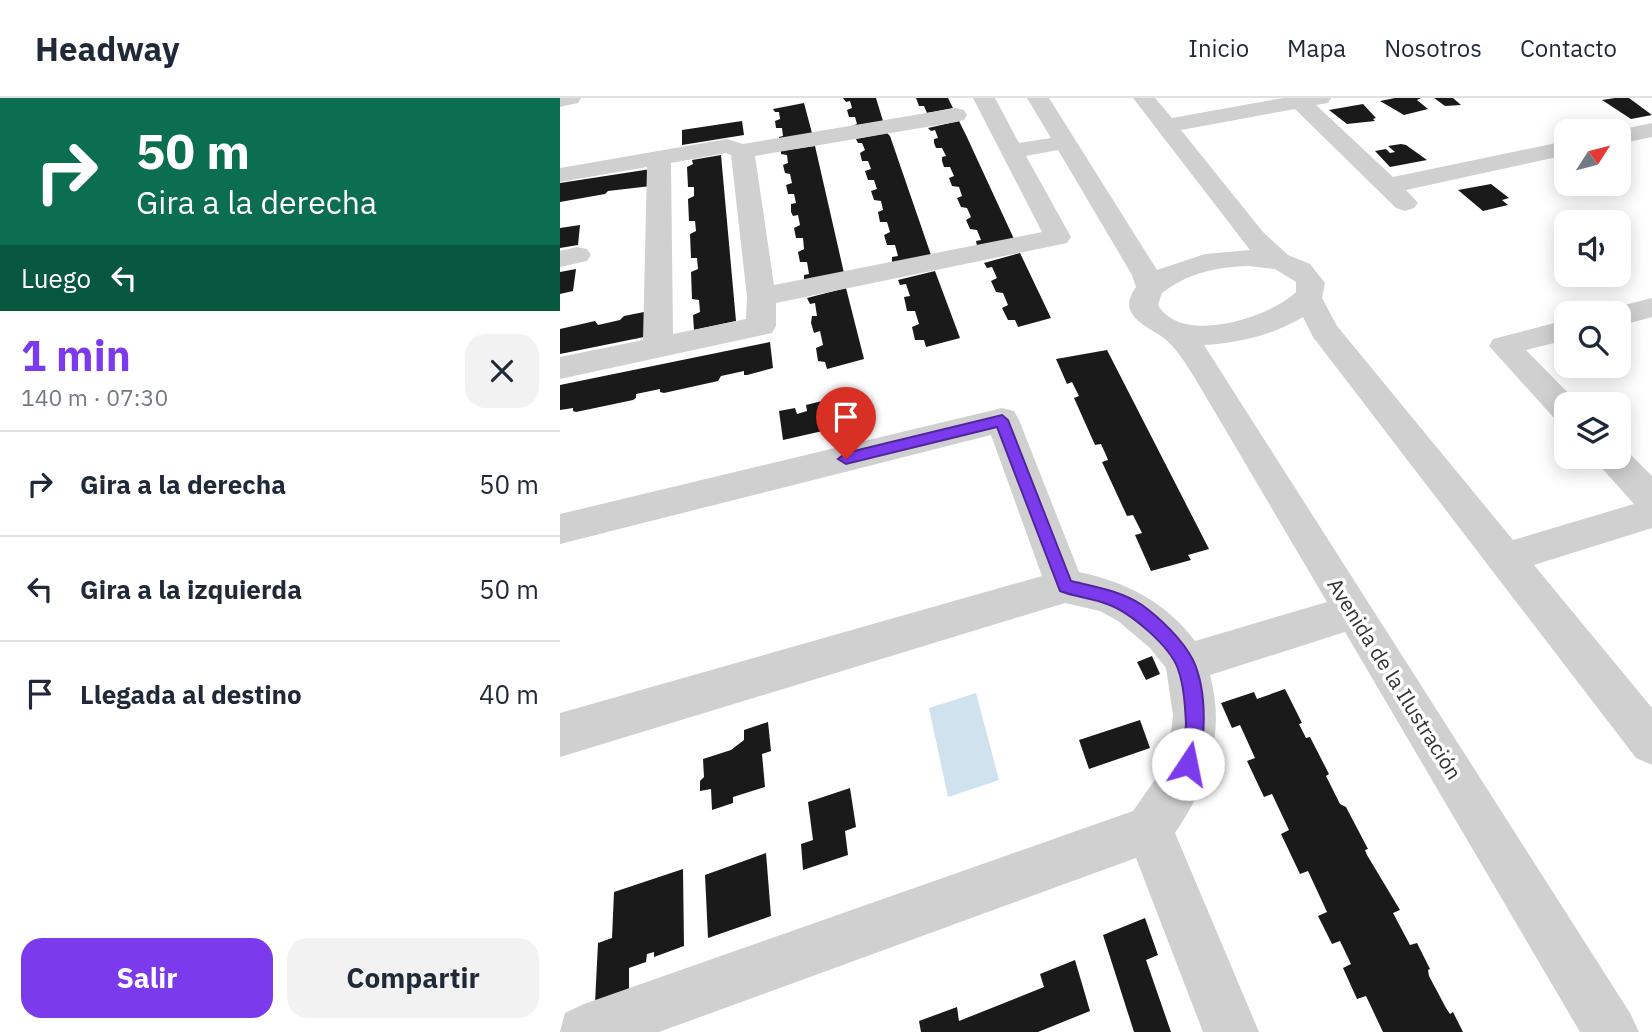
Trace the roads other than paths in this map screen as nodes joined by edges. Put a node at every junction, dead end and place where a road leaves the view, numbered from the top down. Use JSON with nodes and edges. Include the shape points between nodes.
{"nodes":[{"id":1,"x":570,"y":98,"type":"edge"},
{"id":2,"x":984,"y":98,"type":"edge"},
{"id":3,"x":1038,"y":98,"type":"edge"},
{"id":4,"x":1144,"y":98,"type":"edge"},
{"id":5,"x":1305,"y":99,"type":"edge"},
{"id":6,"x":560,"y":100,"type":"edge"},
{"id":7,"x":956,"y":115,"type":"dead end"},
{"id":8,"x":1166,"y":126,"type":"junction"},
{"id":9,"x":1652,"y":130,"type":"edge"},
{"id":10,"x":1631,"y":134,"type":"edge"},
{"id":11,"x":1065,"y":142,"type":"junction"},
{"id":12,"x":742,"y":151,"type":"junction"},
{"id":13,"x":1554,"y":151,"type":"edge"},
{"id":14,"x":1012,"y":152,"type":"junction"},
{"id":15,"x":659,"y":158,"type":"junction"},
{"id":16,"x":560,"y":175,"type":"edge"},
{"id":17,"x":1387,"y":186,"type":"junction"},
{"id":18,"x":1409,"y":207,"type":"dead end"},
{"id":19,"x":1278,"y":261,"type":"junction"},
{"id":20,"x":1151,"y":288,"type":"junction"},
{"id":21,"x":761,"y":297,"type":"junction"},
{"id":22,"x":1308,"y":298,"type":"junction"},
{"id":23,"x":1652,"y":307,"type":"edge"},
{"id":24,"x":1631,"y":313,"type":"edge"},
{"id":25,"x":1172,"y":330,"type":"junction"},
{"id":26,"x":1554,"y":333,"type":"edge"},
{"id":27,"x":658,"y":348,"type":"junction"},
{"id":28,"x":560,"y":368,"type":"edge"},
{"id":29,"x":1554,"y":398,"type":"edge"},
{"id":30,"x":1623,"y":469,"type":"edge"},
{"id":31,"x":1652,"y":499,"type":"edge"},
{"id":32,"x":1652,"y":513,"type":"edge"},
{"id":33,"x":560,"y":529,"type":"edge"},
{"id":34,"x":1505,"y":558,"type":"junction"},
{"id":35,"x":1065,"y":586,"type":"junction"},
{"id":36,"x":1353,"y":612,"type":"junction"},
{"id":37,"x":1186,"y":663,"type":"junction"},
{"id":38,"x":560,"y":735,"type":"edge"},
{"id":39,"x":1652,"y":743,"type":"edge"},
{"id":40,"x":1149,"y":829,"type":"junction"},
{"id":41,"x":584,"y":1032,"type":"edge"},
{"id":42,"x":1231,"y":1032,"type":"edge"},
{"id":43,"x":1611,"y":1032,"type":"edge"}],
"edges":[{"from":1,"to":6,"type":"street"},
{"from":2,"to":14,"type":"street"},
{"from":3,"to":11,"type":"street"},
{"from":4,"to":8,"type":"street"},
{"from":5,"to":8,"type":"street"},
{"from":5,"to":17,"type":"street"},
{"from":7,"to":12,"type":"street"},
{"from":8,"to":19,"type":"street","via":[[1260,246]]},
{"from":9,"to":10,"type":"street"},
{"from":11,"to":14,"type":"street"},
{"from":11,"to":20,"type":"street"},
{"from":12,"to":15,"type":"street","via":[[727,146]]},
{"from":12,"to":21,"type":"street"},
{"from":13,"to":17,"type":"street"},
{"from":14,"to":21,"type":"street","via":[[1058,237]]},
{"from":15,"to":16,"type":"street"},
{"from":15,"to":27,"type":"street"},
{"from":17,"to":18,"type":"street"},
{"from":19,"to":20,"type":"street","via":[[1205,262],[1174,272]]},
{"from":19,"to":22,"type":"street","via":[[1308,278],[1312,287]]},
{"from":20,"to":25,"type":"street","name":"Avenida de la Ilustración","via":[[1143,303],[1146,314]]},
{"from":21,"to":27,"type":"street","via":[[761,326]]},
{"from":22,"to":25,"type":"street","via":[[1281,320],[1252,330],[1213,334]]},
{"from":22,"to":34,"type":"street","via":[[1324,330]]},
{"from":23,"to":24,"type":"street"},
{"from":25,"to":36,"type":"street","name":"Avenida de la Ilustración","via":[[1208,373]]},
{"from":26,"to":29,"type":"street","via":[[1504,346]]},
{"from":27,"to":28,"type":"street"},
{"from":30,"to":31,"type":"street"},
{"from":32,"to":34,"type":"street"},
{"from":33,"to":35,"type":"street","via":[[1002,420]]},
{"from":34,"to":39,"type":"street"},
{"from":35,"to":37,"type":"street","via":[[1112,598],[1136,610]]},
{"from":35,"to":38,"type":"street"},
{"from":36,"to":37,"type":"street"},
{"from":36,"to":43,"type":"street","name":"Avenida de la Ilustración"},
{"from":37,"to":40,"type":"street","via":[[1195,729],[1188,764]]},
{"from":40,"to":41,"type":"street"},
{"from":40,"to":42,"type":"street"}]}
